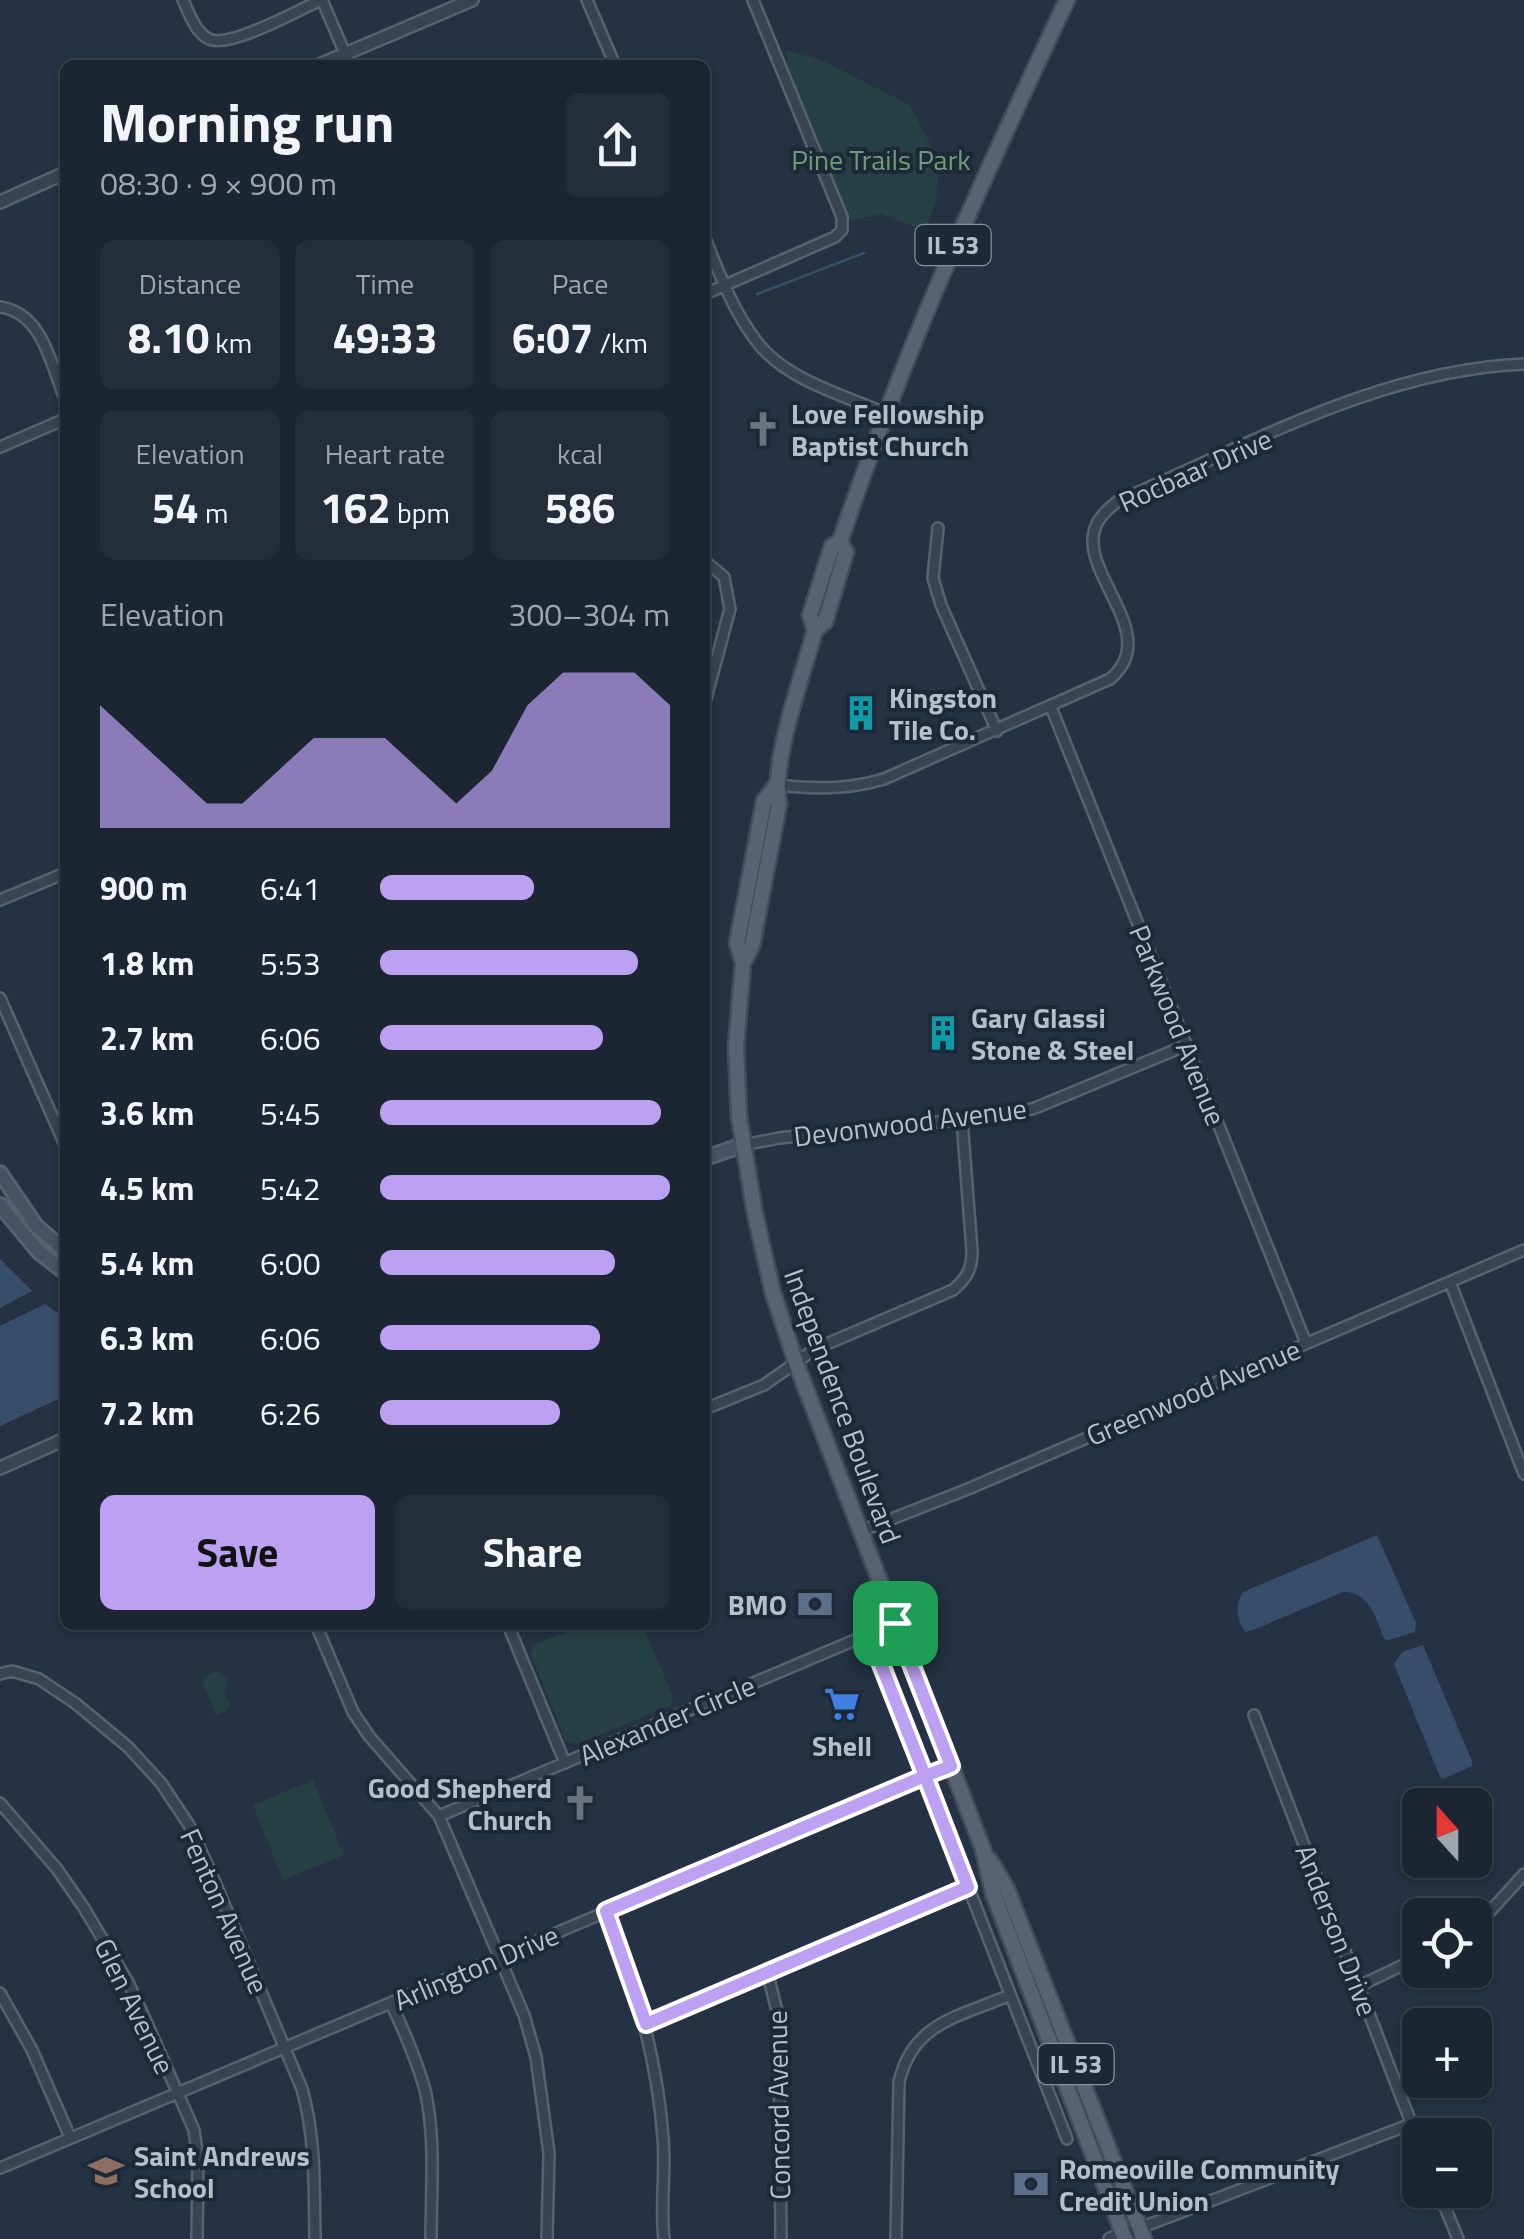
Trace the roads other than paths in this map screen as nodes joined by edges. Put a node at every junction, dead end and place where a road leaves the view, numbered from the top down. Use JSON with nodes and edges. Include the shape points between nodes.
{"nodes":[{"id":1,"x":183,"y":0,"type":"edge"},
{"id":2,"x":321,"y":0,"type":"edge"},
{"id":3,"x":472,"y":0,"type":"edge"},
{"id":4,"x":587,"y":0,"type":"edge"},
{"id":5,"x":753,"y":0,"type":"edge"},
{"id":6,"x":1067,"y":0,"type":"edge"},
{"id":7,"x":347,"y":60,"type":"edge"},
{"id":8,"x":613,"y":60,"type":"edge"},
{"id":9,"x":60,"y":175,"type":"edge"},
{"id":10,"x":0,"y":202,"type":"edge"},
{"id":11,"x":710,"y":251,"type":"edge"},
{"id":12,"x":724,"y":286,"type":"junction"},
{"id":13,"x":710,"y":292,"type":"edge"},
{"id":14,"x":9,"y":294,"type":"dead end"},
{"id":15,"x":3,"y":308,"type":"edge"},
{"id":16,"x":1524,"y":364,"type":"edge"},
{"id":17,"x":60,"y":386,"type":"edge"},
{"id":18,"x":886,"y":413,"type":"junction"},
{"id":19,"x":60,"y":421,"type":"edge"},
{"id":20,"x":0,"y":447,"type":"edge"},
{"id":21,"x":938,"y":528,"type":"dead end"},
{"id":22,"x":710,"y":565,"type":"edge"},
{"id":23,"x":710,"y":683,"type":"edge"},
{"id":24,"x":1052,"y":708,"type":"junction"},
{"id":25,"x":997,"y":730,"type":"junction"},
{"id":26,"x":776,"y":786,"type":"junction"},
{"id":27,"x":60,"y":874,"type":"edge"},
{"id":28,"x":0,"y":900,"type":"edge"},
{"id":29,"x":0,"y":998,"type":"edge"},
{"id":30,"x":1186,"y":1045,"type":"junction"},
{"id":31,"x":962,"y":1120,"type":"junction"},
{"id":32,"x":60,"y":1135,"type":"edge"},
{"id":33,"x":743,"y":1145,"type":"junction"},
{"id":34,"x":710,"y":1156,"type":"edge"},
{"id":35,"x":0,"y":1173,"type":"edge"},
{"id":36,"x":0,"y":1205,"type":"edge"},
{"id":37,"x":60,"y":1247,"type":"edge"},
{"id":38,"x":1524,"y":1250,"type":"edge"},
{"id":39,"x":60,"y":1268,"type":"edge"},
{"id":40,"x":1450,"y":1282,"type":"junction"},
{"id":41,"x":1306,"y":1343,"type":"junction"},
{"id":42,"x":796,"y":1364,"type":"junction"},
{"id":43,"x":710,"y":1408,"type":"edge"},
{"id":44,"x":60,"y":1441,"type":"edge"},
{"id":45,"x":0,"y":1468,"type":"edge"},
{"id":46,"x":1524,"y":1474,"type":"edge"},
{"id":47,"x":861,"y":1531,"type":"junction"},
{"id":48,"x":895,"y":1623,"type":"junction"},
{"id":49,"x":318,"y":1630,"type":"edge"},
{"id":50,"x":510,"y":1630,"type":"edge"},
{"id":51,"x":869,"y":1634,"type":"junction"},
{"id":52,"x":0,"y":1674,"type":"edge"},
{"id":53,"x":1254,"y":1715,"type":"dead end"},
{"id":54,"x":565,"y":1762,"type":"junction"},
{"id":55,"x":951,"y":1766,"type":"junction"},
{"id":56,"x":925,"y":1776,"type":"junction"},
{"id":57,"x":0,"y":1802,"type":"edge"},
{"id":58,"x":439,"y":1816,"type":"junction"},
{"id":59,"x":983,"y":1850,"type":"junction"},
{"id":60,"x":1524,"y":1874,"type":"edge"},
{"id":61,"x":968,"y":1887,"type":"junction"},
{"id":62,"x":1492,"y":1909,"type":"edge"},
{"id":63,"x":606,"y":1911,"type":"junction"},
{"id":64,"x":498,"y":1957,"type":"junction"},
{"id":65,"x":1402,"y":1966,"type":"edge"},
{"id":66,"x":767,"y":1972,"type":"junction"},
{"id":67,"x":1360,"y":1986,"type":"junction"},
{"id":68,"x":0,"y":1993,"type":"edge"},
{"id":69,"x":1010,"y":1995,"type":"junction"},
{"id":70,"x":390,"y":2003,"type":"junction"},
{"id":71,"x":646,"y":2024,"type":"junction"},
{"id":72,"x":284,"y":2047,"type":"junction"},
{"id":73,"x":177,"y":2093,"type":"junction"},
{"id":74,"x":1409,"y":2118,"type":"edge"},
{"id":75,"x":1402,"y":2128,"type":"edge"},
{"id":76,"x":70,"y":2137,"type":"junction"},
{"id":77,"x":1068,"y":2139,"type":"dead end"},
{"id":78,"x":0,"y":2168,"type":"edge"},
{"id":79,"x":1445,"y":2208,"type":"edge"},
{"id":80,"x":1142,"y":2233,"type":"edge"},
{"id":81,"x":1120,"y":2237,"type":"edge"},
{"id":82,"x":198,"y":2239,"type":"edge"},
{"id":83,"x":315,"y":2239,"type":"edge"},
{"id":84,"x":431,"y":2239,"type":"edge"},
{"id":85,"x":547,"y":2239,"type":"edge"},
{"id":86,"x":664,"y":2239,"type":"edge"},
{"id":87,"x":781,"y":2239,"type":"edge"},
{"id":88,"x":896,"y":2239,"type":"edge"},
{"id":89,"x":1458,"y":2239,"type":"edge"}],
"edges":[{"from":1,"to":2,"type":"street","via":[[194,25],[210,40],[227,42]]},
{"from":2,"to":7,"type":"street"},
{"from":3,"to":7,"type":"street"},
{"from":4,"to":8,"type":"street"},
{"from":5,"to":12,"type":"street","via":[[842,230]]},
{"from":6,"to":18,"type":"main road","name":"Independence Boulevard","number":"IL 53","via":[[962,223]]},
{"from":9,"to":10,"type":"street"},
{"from":11,"to":12,"type":"street"},
{"from":12,"to":13,"type":"street"},
{"from":12,"to":18,"type":"street","via":[[758,344],[778,362]]},
{"from":14,"to":15,"type":"street"},
{"from":15,"to":17,"type":"street","via":[[37,329]]},
{"from":16,"to":24,"type":"street","name":"Rocbaar Drive","via":[[1476,366],[1369,392],[1118,501],[1093,534],[1129,650],[1110,679]]},
{"from":18,"to":26,"type":"main road","name":"Independence Boulevard","number":"IL 53","via":[[840,542],[846,552],[825,622],[815,630]]},
{"from":19,"to":20,"type":"street"},
{"from":21,"to":25,"type":"street","via":[[932,578]]},
{"from":22,"to":23,"type":"street","via":[[724,578],[730,609]]},
{"from":24,"to":25,"type":"street"},
{"from":24,"to":30,"type":"street","name":"Parkwood Avenue"},
{"from":25,"to":26,"type":"street","via":[[884,780],[820,790]]},
{"from":26,"to":33,"type":"main road","name":"Independence Boulevard","number":"IL 53","via":[[779,804],[752,946],[742,962],[736,1065]]},
{"from":27,"to":28,"type":"street"},
{"from":29,"to":32,"type":"street"},
{"from":30,"to":31,"type":"street","name":"Devonwood Avenue","via":[[1035,1108]]},
{"from":30,"to":41,"type":"street","name":"Parkwood Avenue"},
{"from":31,"to":33,"type":"street","name":"Devonwood Avenue"},
{"from":31,"to":42,"type":"street","via":[[972,1250],[964,1281],[814,1348]]},
{"from":33,"to":34,"type":"main road"},
{"from":33,"to":42,"type":"main road","name":"Independence Boulevard","number":"IL 53","via":[[765,1261]]},
{"from":35,"to":37,"type":"main road","via":[[36,1226]]},
{"from":36,"to":39,"type":"main road"},
{"from":38,"to":40,"type":"street","name":"Greenwood Avenue"},
{"from":40,"to":41,"type":"street","name":"Greenwood Avenue"},
{"from":40,"to":46,"type":"street"},
{"from":41,"to":47,"type":"street","name":"Greenwood Avenue"},
{"from":42,"to":43,"type":"street"},
{"from":42,"to":47,"type":"main road","name":"Independence Boulevard","number":"IL 53"},
{"from":44,"to":45,"type":"street"},
{"from":47,"to":48,"type":"main road","name":"Independence Boulevard","number":"IL 53"},
{"from":48,"to":51,"type":"street","name":"Alexander Circle"},
{"from":48,"to":55,"type":"main road","name":"Independence Boulevard","number":"IL 53"},
{"from":49,"to":58,"type":"street","via":[[353,1712]]},
{"from":50,"to":54,"type":"street"},
{"from":51,"to":54,"type":"street","name":"Alexander Circle"},
{"from":51,"to":56,"type":"street"},
{"from":52,"to":72,"type":"street","name":"Fenton Avenue","via":[[38,1679],[76,1704],[161,1783],[212,1873]]},
{"from":53,"to":67,"type":"street","name":"Anderson Drive"},
{"from":54,"to":58,"type":"street","name":"Alexander Circle"},
{"from":55,"to":56,"type":"street","name":"Arlington Drive"},
{"from":55,"to":59,"type":"main road","name":"Independence Boulevard","number":"IL 53"},
{"from":56,"to":61,"type":"street"},
{"from":56,"to":63,"type":"street","name":"Arlington Drive"},
{"from":57,"to":73,"type":"street","name":"Glen Avenue","via":[[106,1942]]},
{"from":58,"to":64,"type":"street"},
{"from":59,"to":80,"type":"main road","name":"Independence Boulevard","number":"IL 53","via":[[1007,1889]]},
{"from":59,"to":81,"type":"main road","name":"Independence Boulevard","number":"IL 53","via":[[993,1894]]},
{"from":60,"to":62,"type":"street"},
{"from":61,"to":66,"type":"street"},
{"from":61,"to":69,"type":"street"},
{"from":63,"to":64,"type":"street","name":"Arlington Drive"},
{"from":63,"to":71,"type":"street"},
{"from":64,"to":70,"type":"street","name":"Arlington Drive"},
{"from":64,"to":85,"type":"street","via":[[536,2057],[549,2153]]},
{"from":65,"to":67,"type":"street"},
{"from":66,"to":71,"type":"street"},
{"from":66,"to":87,"type":"street","name":"Concord Avenue","via":[[779,2019]]},
{"from":67,"to":74,"type":"street","name":"Anderson Drive"},
{"from":68,"to":76,"type":"street"},
{"from":69,"to":77,"type":"street"},
{"from":69,"to":88,"type":"street","via":[[937,2027],[916,2040],[904,2060]]},
{"from":70,"to":72,"type":"street","name":"Arlington Drive"},
{"from":70,"to":84,"type":"street","via":[[426,2093]]},
{"from":71,"to":86,"type":"street","via":[[661,2110]]},
{"from":72,"to":73,"type":"street","name":"Arlington Drive"},
{"from":72,"to":83,"type":"street","name":"Fenton Avenue","via":[[310,2120]]},
{"from":73,"to":76,"type":"street","name":"Arlington Drive"},
{"from":73,"to":82,"type":"street","name":"Glen Avenue","via":[[194,2130]]},
{"from":75,"to":80,"type":"street"},
{"from":76,"to":78,"type":"street","name":"Arlington Drive"},
{"from":79,"to":89,"type":"street"},
{"from":80,"to":81,"type":"street"}]}
